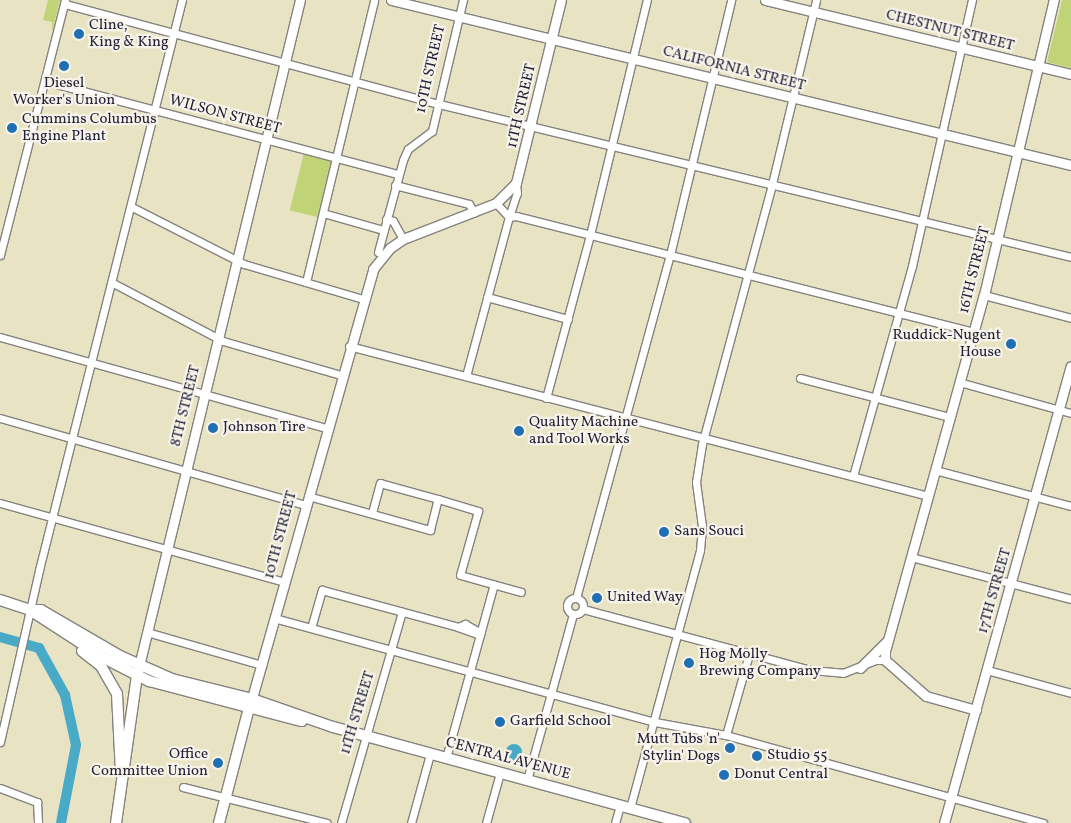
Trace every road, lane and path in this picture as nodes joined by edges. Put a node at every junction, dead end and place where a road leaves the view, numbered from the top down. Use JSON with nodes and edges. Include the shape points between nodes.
{"nodes":[{"id":1,"x":182,"y":0,"type":"edge"},
{"id":2,"x":300,"y":0,"type":"edge"},
{"id":3,"x":374,"y":0,"type":"edge"},
{"id":4,"x":391,"y":0,"type":"edge"},
{"id":5,"x":463,"y":0,"type":"edge"},
{"id":6,"x":561,"y":0,"type":"edge"},
{"id":7,"x":647,"y":0,"type":"edge"},
{"id":8,"x":731,"y":0,"type":"edge"},
{"id":9,"x":765,"y":0,"type":"edge"},
{"id":10,"x":816,"y":0,"type":"edge"},
{"id":11,"x":972,"y":0,"type":"edge"},
{"id":12,"x":1054,"y":0,"type":"edge"},
{"id":13,"x":65,"y":2,"type":"edge"},
{"id":14,"x":813,"y":12,"type":"junction"},
{"id":15,"x":459,"y":16,"type":"junction"},
{"id":16,"x":174,"y":33,"type":"junction"},
{"id":17,"x":552,"y":39,"type":"junction"},
{"id":18,"x":961,"y":48,"type":"junction"},
{"id":19,"x":634,"y":58,"type":"junction"},
{"id":20,"x":286,"y":62,"type":"junction"},
{"id":21,"x":1038,"y":66,"type":"junction"},
{"id":22,"x":1071,"y":74,"type":"edge"},
{"id":23,"x":712,"y":77,"type":"junction"},
{"id":24,"x":45,"y":81,"type":"junction"},
{"id":25,"x":355,"y":82,"type":"junction"},
{"id":26,"x":792,"y":97,"type":"junction"},
{"id":27,"x":439,"y":104,"type":"junction"},
{"id":28,"x":155,"y":110,"type":"junction"},
{"id":29,"x":531,"y":126,"type":"junction"},
{"id":30,"x":942,"y":133,"type":"junction"},
{"id":31,"x":266,"y":140,"type":"junction"},
{"id":32,"x":613,"y":146,"type":"junction"},
{"id":33,"x":1017,"y":152,"type":"junction"},
{"id":34,"x":336,"y":158,"type":"junction"},
{"id":35,"x":692,"y":165,"type":"junction"},
{"id":36,"x":1071,"y":165,"type":"edge"},
{"id":37,"x":398,"y":174,"type":"junction"},
{"id":38,"x":516,"y":183,"type":"junction"},
{"id":39,"x":772,"y":184,"type":"junction"},
{"id":40,"x":395,"y":185,"type":"junction"},
{"id":41,"x":496,"y":203,"type":"junction"},
{"id":42,"x":132,"y":207,"type":"junction"},
{"id":43,"x":322,"y":213,"type":"junction"},
{"id":44,"x":474,"y":213,"type":"junction"},
{"id":45,"x":509,"y":218,"type":"junction"},
{"id":46,"x":386,"y":219,"type":"junction"},
{"id":47,"x":923,"y":221,"type":"junction"},
{"id":48,"x":384,"y":230,"type":"junction"},
{"id":49,"x":590,"y":235,"type":"junction"},
{"id":50,"x":997,"y":239,"type":"junction"},
{"id":51,"x":403,"y":240,"type":"junction"},
{"id":52,"x":0,"y":255,"type":"edge"},
{"id":53,"x":379,"y":255,"type":"junction"},
{"id":54,"x":670,"y":255,"type":"junction"},
{"id":55,"x":1071,"y":257,"type":"edge"},
{"id":56,"x":237,"y":260,"type":"junction"},
{"id":57,"x":749,"y":276,"type":"junction"},
{"id":58,"x":306,"y":282,"type":"junction"},
{"id":59,"x":113,"y":283,"type":"junction"},
{"id":60,"x":984,"y":295,"type":"junction"},
{"id":61,"x":487,"y":297,"type":"junction"},
{"id":62,"x":363,"y":299,"type":"junction"},
{"id":63,"x":899,"y":313,"type":"junction"},
{"id":64,"x":1071,"y":318,"type":"edge"},
{"id":65,"x":568,"y":319,"type":"junction"},
{"id":66,"x":974,"y":332,"type":"junction"},
{"id":67,"x":0,"y":336,"type":"edge"},
{"id":68,"x":218,"y":338,"type":"junction"},
{"id":69,"x":349,"y":346,"type":"junction"},
{"id":70,"x":93,"y":363,"type":"junction"},
{"id":71,"x":1071,"y":366,"type":"edge"},
{"id":72,"x":341,"y":375,"type":"junction"},
{"id":73,"x":466,"y":376,"type":"junction"},
{"id":74,"x":800,"y":378,"type":"dead end"},
{"id":75,"x":959,"y":382,"type":"junction"},
{"id":76,"x":204,"y":394,"type":"junction"},
{"id":77,"x":876,"y":397,"type":"junction"},
{"id":78,"x":546,"y":398,"type":"junction"},
{"id":79,"x":1059,"y":410,"type":"junction"},
{"id":80,"x":1071,"y":413,"type":"edge"},
{"id":81,"x":950,"y":417,"type":"junction"},
{"id":82,"x":0,"y":418,"type":"edge"},
{"id":83,"x":626,"y":418,"type":"junction"},
{"id":84,"x":326,"y":428,"type":"junction"},
{"id":85,"x":704,"y":438,"type":"junction"},
{"id":86,"x":74,"y":439,"type":"junction"},
{"id":87,"x":935,"y":470,"type":"junction"},
{"id":88,"x":185,"y":471,"type":"junction"},
{"id":89,"x":853,"y":476,"type":"junction"},
{"id":90,"x":928,"y":496,"type":"junction"},
{"id":91,"x":1035,"y":497,"type":"junction"},
{"id":92,"x":438,"y":499,"type":"junction"},
{"id":93,"x":306,"y":500,"type":"junction"},
{"id":94,"x":0,"y":503,"type":"edge"},
{"id":95,"x":1071,"y":506,"type":"edge"},
{"id":96,"x":372,"y":513,"type":"junction"},
{"id":97,"x":54,"y":517,"type":"junction"},
{"id":98,"x":166,"y":549,"type":"junction"},
{"id":99,"x":911,"y":557,"type":"junction"},
{"id":100,"x":284,"y":582,"type":"junction"},
{"id":101,"x":1011,"y":583,"type":"junction"},
{"id":102,"x":494,"y":584,"type":"junction"},
{"id":103,"x":521,"y":592,"type":"dead end"},
{"id":104,"x":576,"y":598,"type":"junction"},
{"id":105,"x":0,"y":600,"type":"edge"},
{"id":106,"x":1071,"y":600,"type":"edge"},
{"id":107,"x":583,"y":609,"type":"junction"},
{"id":108,"x":30,"y":610,"type":"junction"},
{"id":109,"x":402,"y":612,"type":"junction"},
{"id":110,"x":573,"y":614,"type":"junction"},
{"id":111,"x":274,"y":618,"type":"junction"},
{"id":112,"x":311,"y":628,"type":"junction"},
{"id":113,"x":61,"y":630,"type":"junction"},
{"id":114,"x":147,"y":632,"type":"junction"},
{"id":115,"x":481,"y":634,"type":"junction"},
{"id":116,"x":678,"y":636,"type":"junction"},
{"id":117,"x":889,"y":638,"type":"junction"},
{"id":118,"x":391,"y":650,"type":"junction"},
{"id":119,"x":749,"y":654,"type":"junction"},
{"id":120,"x":885,"y":660,"type":"junction"},
{"id":121,"x":262,"y":665,"type":"junction"},
{"id":122,"x":860,"y":668,"type":"junction"},
{"id":123,"x":987,"y":670,"type":"junction"},
{"id":124,"x":138,"y":671,"type":"junction"},
{"id":125,"x":470,"y":672,"type":"junction"},
{"id":126,"x":1071,"y":693,"type":"edge"},
{"id":127,"x":550,"y":694,"type":"junction"},
{"id":128,"x":250,"y":703,"type":"junction"},
{"id":129,"x":976,"y":710,"type":"junction"},
{"id":130,"x":654,"y":722,"type":"junction"},
{"id":131,"x":366,"y":736,"type":"junction"},
{"id":132,"x":726,"y":736,"type":"junction"},
{"id":133,"x":0,"y":742,"type":"edge"},
{"id":134,"x":430,"y":754,"type":"junction"},
{"id":135,"x":446,"y":758,"type":"junction"},
{"id":136,"x":500,"y":772,"type":"junction"},
{"id":137,"x":121,"y":774,"type":"junction"},
{"id":138,"x":527,"y":780,"type":"junction"},
{"id":139,"x":183,"y":787,"type":"dead end"},
{"id":140,"x":0,"y":788,"type":"edge"},
{"id":141,"x":226,"y":795,"type":"junction"},
{"id":142,"x":952,"y":797,"type":"junction"},
{"id":143,"x":625,"y":807,"type":"junction"},
{"id":144,"x":38,"y":823,"type":"edge"},
{"id":145,"x":116,"y":823,"type":"edge"},
{"id":146,"x":219,"y":823,"type":"edge"},
{"id":147,"x":327,"y":823,"type":"edge"},
{"id":148,"x":341,"y":823,"type":"edge"},
{"id":149,"x":411,"y":823,"type":"edge"},
{"id":150,"x":486,"y":823,"type":"edge"},
{"id":151,"x":615,"y":823,"type":"edge"},
{"id":152,"x":685,"y":823,"type":"edge"},
{"id":153,"x":944,"y":823,"type":"edge"},
{"id":154,"x":1042,"y":823,"type":"edge"}],
"edges":[{"from":1,"to":16,"type":"street"},
{"from":2,"to":20,"type":"street","name":"8TH STREET"},
{"from":3,"to":25,"type":"street"},
{"from":4,"to":15,"type":"street","name":"CALIFORNIA STREET"},
{"from":5,"to":15,"type":"street","name":"10TH STREET"},
{"from":6,"to":17,"type":"street","name":"11TH STREET"},
{"from":7,"to":19,"type":"street"},
{"from":8,"to":23,"type":"street"},
{"from":9,"to":14,"type":"street","name":"CHESTNUT STREET"},
{"from":10,"to":14,"type":"street"},
{"from":11,"to":18,"type":"street"},
{"from":12,"to":21,"type":"street","name":"16TH STREET"},
{"from":13,"to":16,"type":"street"},
{"from":13,"to":24,"type":"street"},
{"from":14,"to":18,"type":"street","name":"CHESTNUT STREET"},
{"from":14,"to":26,"type":"street"},
{"from":15,"to":17,"type":"street","name":"CALIFORNIA STREET"},
{"from":15,"to":27,"type":"street","name":"10TH STREET"},
{"from":16,"to":20,"type":"street"},
{"from":16,"to":28,"type":"street"},
{"from":17,"to":19,"type":"street","name":"CALIFORNIA STREET"},
{"from":17,"to":29,"type":"street","name":"11TH STREET"},
{"from":18,"to":21,"type":"street","name":"CHESTNUT STREET"},
{"from":18,"to":30,"type":"street"},
{"from":19,"to":23,"type":"street","name":"CALIFORNIA STREET"},
{"from":19,"to":32,"type":"street"},
{"from":20,"to":25,"type":"street"},
{"from":20,"to":31,"type":"street","name":"8TH STREET"},
{"from":21,"to":22,"type":"street","name":"CHESTNUT STREET"},
{"from":21,"to":33,"type":"street","name":"16TH STREET"},
{"from":23,"to":26,"type":"street","name":"CALIFORNIA STREET"},
{"from":23,"to":35,"type":"street"},
{"from":24,"to":28,"type":"street","name":"WILSON STREET"},
{"from":24,"to":52,"type":"street"},
{"from":25,"to":27,"type":"street"},
{"from":25,"to":34,"type":"street"},
{"from":26,"to":30,"type":"street","name":"CALIFORNIA STREET"},
{"from":26,"to":39,"type":"street"},
{"from":27,"to":29,"type":"street"},
{"from":27,"to":37,"type":"street","name":"10TH STREET","via":[[432,131],[408,149]]},
{"from":28,"to":31,"type":"street","name":"WILSON STREET"},
{"from":28,"to":42,"type":"street"},
{"from":29,"to":32,"type":"street"},
{"from":29,"to":38,"type":"street","name":"11TH STREET"},
{"from":30,"to":33,"type":"street","name":"CALIFORNIA STREET"},
{"from":30,"to":47,"type":"street"},
{"from":31,"to":34,"type":"street","name":"WILSON STREET"},
{"from":31,"to":56,"type":"street","name":"8TH STREET"},
{"from":32,"to":35,"type":"street"},
{"from":32,"to":49,"type":"street"},
{"from":33,"to":36,"type":"street","name":"CALIFORNIA STREET"},
{"from":33,"to":50,"type":"street","name":"16TH STREET"},
{"from":34,"to":37,"type":"street","name":"WILSON STREET"},
{"from":34,"to":43,"type":"street"},
{"from":35,"to":39,"type":"street"},
{"from":35,"to":54,"type":"street"},
{"from":37,"to":40,"type":"street","name":"10TH STREET"},
{"from":38,"to":41,"type":"street"},
{"from":38,"to":45,"type":"street","name":"11TH STREET","via":[[517,193]]},
{"from":39,"to":47,"type":"street"},
{"from":39,"to":57,"type":"street"},
{"from":40,"to":44,"type":"street","via":[[469,204]]},
{"from":40,"to":46,"type":"street","name":"10TH STREET"},
{"from":41,"to":44,"type":"street"},
{"from":41,"to":45,"type":"street"},
{"from":42,"to":56,"type":"street"},
{"from":42,"to":59,"type":"street"},
{"from":43,"to":48,"type":"street"},
{"from":43,"to":58,"type":"street"},
{"from":44,"to":51,"type":"street"},
{"from":45,"to":49,"type":"street","via":[[516,216]]},
{"from":45,"to":61,"type":"street","name":"11TH STREET"},
{"from":46,"to":48,"type":"street","name":"10TH STREET"},
{"from":46,"to":51,"type":"street","via":[[393,221]]},
{"from":47,"to":50,"type":"street"},
{"from":47,"to":63,"type":"street"},
{"from":48,"to":53,"type":"street","name":"10TH STREET"},
{"from":49,"to":54,"type":"street"},
{"from":49,"to":65,"type":"street"},
{"from":50,"to":55,"type":"street"},
{"from":50,"to":60,"type":"street","name":"16TH STREET"},
{"from":51,"to":53,"type":"street"},
{"from":53,"to":62,"type":"street","name":"10TH STREET"},
{"from":54,"to":57,"type":"street"},
{"from":54,"to":83,"type":"street"},
{"from":56,"to":58,"type":"street"},
{"from":56,"to":68,"type":"street","name":"8TH STREET"},
{"from":57,"to":63,"type":"street"},
{"from":57,"to":85,"type":"street"},
{"from":58,"to":62,"type":"street"},
{"from":59,"to":68,"type":"street"},
{"from":59,"to":70,"type":"street"},
{"from":60,"to":64,"type":"street"},
{"from":60,"to":66,"type":"street","name":"16TH STREET"},
{"from":61,"to":65,"type":"street"},
{"from":61,"to":73,"type":"street","name":"11TH STREET"},
{"from":62,"to":69,"type":"street","name":"10TH STREET"},
{"from":63,"to":66,"type":"street"},
{"from":63,"to":77,"type":"street"},
{"from":65,"to":78,"type":"street"},
{"from":66,"to":75,"type":"street","name":"16TH STREET"},
{"from":67,"to":70,"type":"street"},
{"from":68,"to":72,"type":"street"},
{"from":68,"to":76,"type":"street","name":"8TH STREET"},
{"from":69,"to":72,"type":"street","name":"10TH STREET"},
{"from":69,"to":73,"type":"street"},
{"from":70,"to":76,"type":"street"},
{"from":70,"to":86,"type":"street"},
{"from":71,"to":79,"type":"street","name":"17TH STREET"},
{"from":72,"to":84,"type":"street","name":"10TH STREET"},
{"from":73,"to":78,"type":"street"},
{"from":74,"to":77,"type":"street"},
{"from":75,"to":79,"type":"street"},
{"from":75,"to":81,"type":"street","name":"16TH STREET"},
{"from":76,"to":84,"type":"street"},
{"from":76,"to":88,"type":"street","name":"8TH STREET"},
{"from":77,"to":81,"type":"street"},
{"from":77,"to":89,"type":"street"},
{"from":78,"to":83,"type":"street"},
{"from":79,"to":80,"type":"street"},
{"from":79,"to":91,"type":"street","name":"17TH STREET"},
{"from":81,"to":87,"type":"street","name":"16TH STREET"},
{"from":82,"to":86,"type":"street"},
{"from":83,"to":85,"type":"street"},
{"from":83,"to":104,"type":"street"},
{"from":84,"to":93,"type":"street","name":"10TH STREET"},
{"from":85,"to":89,"type":"street"},
{"from":85,"to":116,"type":"street","via":[[696,482],[702,535]]},
{"from":86,"to":88,"type":"street"},
{"from":86,"to":97,"type":"street"},
{"from":87,"to":90,"type":"street","name":"16TH STREET"},
{"from":87,"to":91,"type":"street"},
{"from":88,"to":93,"type":"street"},
{"from":88,"to":98,"type":"street","name":"8TH STREET"},
{"from":89,"to":90,"type":"street"},
{"from":90,"to":99,"type":"street","name":"16TH STREET"},
{"from":91,"to":95,"type":"street"},
{"from":91,"to":101,"type":"street","name":"17TH STREET"},
{"from":92,"to":96,"type":"street","via":[[380,483]]},
{"from":92,"to":96,"type":"street","via":[[430,530]]},
{"from":92,"to":102,"type":"street","via":[[478,511],[460,575]]},
{"from":93,"to":96,"type":"street"},
{"from":93,"to":100,"type":"street","name":"10TH STREET"},
{"from":94,"to":97,"type":"street"},
{"from":97,"to":98,"type":"street"},
{"from":97,"to":108,"type":"street"},
{"from":98,"to":100,"type":"street"},
{"from":98,"to":114,"type":"street","name":"8TH STREET"},
{"from":99,"to":101,"type":"street"},
{"from":99,"to":117,"type":"street","name":"16TH STREET"},
{"from":100,"to":111,"type":"street","name":"10TH STREET"},
{"from":101,"to":106,"type":"street"},
{"from":101,"to":123,"type":"street","name":"17TH STREET"},
{"from":102,"to":103,"type":"street"},
{"from":102,"to":115,"type":"street"},
{"from":104,"to":107,"type":"street","via":[[581,601]]},
{"from":104,"to":110,"type":"street","via":[[567,605]]},
{"from":105,"to":108,"type":"main road","name":"CENTRAL AVENUE"},
{"from":107,"to":110,"type":"street"},
{"from":107,"to":116,"type":"street"},
{"from":108,"to":113,"type":"main road","name":"CENTRAL AVENUE"},
{"from":108,"to":124,"type":"main road","name":"CENTRAL AVENUE","via":[[41,610],[64,621]]},
{"from":108,"to":133,"type":"street"},
{"from":109,"to":112,"type":"street","via":[[322,590]]},
{"from":109,"to":115,"type":"street","via":[[458,627],[465,624]]},
{"from":109,"to":118,"type":"street","name":"11TH STREET"},
{"from":110,"to":127,"type":"street"},
{"from":111,"to":112,"type":"street"},
{"from":111,"to":121,"type":"street","name":"10TH STREET"},
{"from":112,"to":118,"type":"street"},
{"from":113,"to":124,"type":"main road","name":"CENTRAL AVENUE"},
{"from":113,"to":137,"type":"main road","via":[[67,640],[101,666],[117,694]]},
{"from":114,"to":121,"type":"street"},
{"from":114,"to":124,"type":"street","name":"8TH STREET"},
{"from":115,"to":125,"type":"street"},
{"from":116,"to":119,"type":"street"},
{"from":116,"to":130,"type":"street"},
{"from":117,"to":120,"type":"street","name":"16TH STREET"},
{"from":117,"to":122,"type":"street"},
{"from":118,"to":125,"type":"street"},
{"from":118,"to":131,"type":"street","name":"11TH STREET"},
{"from":119,"to":122,"type":"street","via":[[827,673]]},
{"from":119,"to":132,"type":"street"},
{"from":120,"to":122,"type":"street","via":[[875,660]]},
{"from":120,"to":129,"type":"street","via":[[926,696]]},
{"from":121,"to":128,"type":"street","name":"10TH STREET"},
{"from":123,"to":126,"type":"street"},
{"from":123,"to":129,"type":"street","name":"17TH STREET"},
{"from":124,"to":128,"type":"main road","name":"CENTRAL AVENUE","via":[[180,692]]},
{"from":124,"to":137,"type":"main road","name":"8TH STREET"},
{"from":125,"to":127,"type":"street"},
{"from":125,"to":135,"type":"street"},
{"from":127,"to":130,"type":"street"},
{"from":127,"to":138,"type":"street"},
{"from":128,"to":131,"type":"main road","name":"CENTRAL AVENUE","via":[[318,725],[325,724]]},
{"from":128,"to":141,"type":"main road","name":"10TH STREET"},
{"from":129,"to":142,"type":"street","name":"17TH STREET"},
{"from":130,"to":132,"type":"street"},
{"from":130,"to":143,"type":"street"},
{"from":131,"to":134,"type":"main road","name":"CENTRAL AVENUE"},
{"from":131,"to":148,"type":"street","name":"11TH STREET"},
{"from":132,"to":142,"type":"street"},
{"from":134,"to":135,"type":"main road","name":"CENTRAL AVENUE"},
{"from":134,"to":149,"type":"street"},
{"from":135,"to":136,"type":"main road","name":"CENTRAL AVENUE"},
{"from":136,"to":138,"type":"main road","name":"CENTRAL AVENUE"},
{"from":136,"to":150,"type":"street"},
{"from":137,"to":145,"type":"main road","name":"8TH STREET"},
{"from":138,"to":143,"type":"main road","name":"CENTRAL AVENUE"},
{"from":139,"to":141,"type":"street"},
{"from":140,"to":144,"type":"street","via":[[37,802]]},
{"from":141,"to":146,"type":"main road","name":"10TH STREET"},
{"from":141,"to":147,"type":"street"},
{"from":142,"to":153,"type":"street","name":"17TH STREET"},
{"from":142,"to":154,"type":"street"},
{"from":143,"to":151,"type":"street"},
{"from":143,"to":152,"type":"main road","name":"CENTRAL AVENUE"}]}
